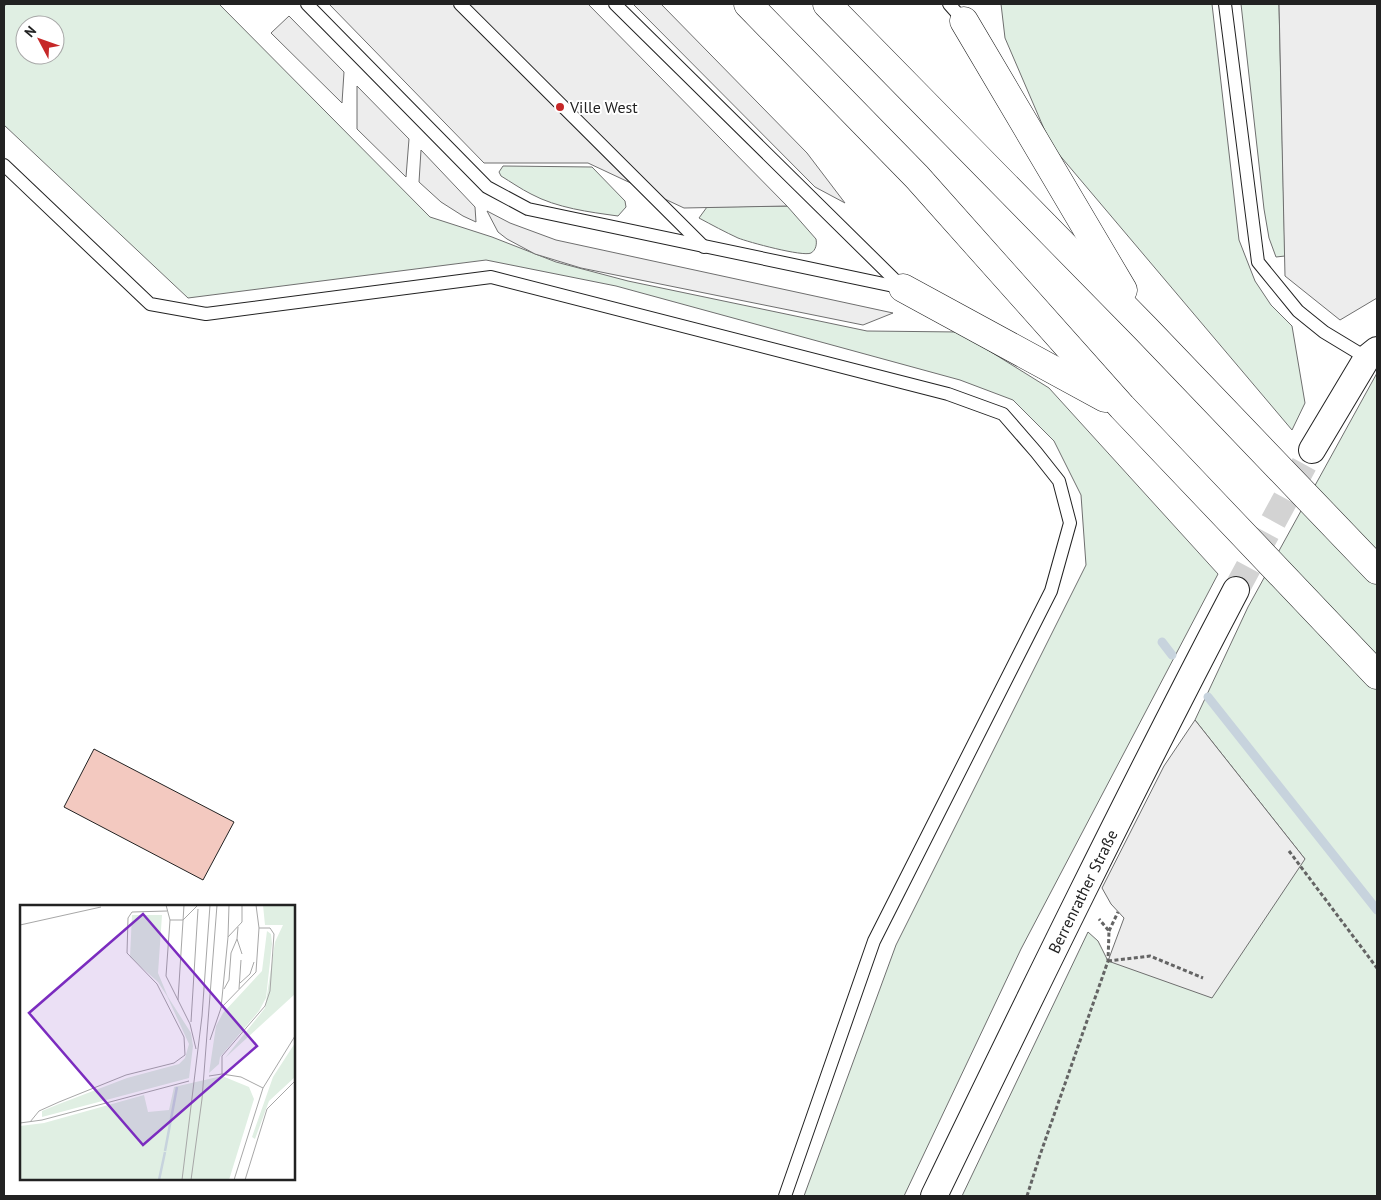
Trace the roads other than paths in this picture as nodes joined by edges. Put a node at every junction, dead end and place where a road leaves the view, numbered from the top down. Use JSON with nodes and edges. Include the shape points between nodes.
{"nodes":[{"id":1,"x":306,"y":4,"type":"edge"},
{"id":2,"x":460,"y":4,"type":"edge"},
{"id":3,"x":615,"y":4,"type":"edge"},
{"id":4,"x":748,"y":4,"type":"edge"},
{"id":5,"x":828,"y":4,"type":"edge"},
{"id":6,"x":1225,"y":4,"type":"edge"},
{"id":7,"x":959,"y":9,"type":"edge"},
{"id":8,"x":4,"y":165,"type":"edge"},
{"id":9,"x":704,"y":247,"type":"junction"},
{"id":10,"x":902,"y":288,"type":"junction"},
{"id":11,"x":1145,"y":328,"type":"junction"},
{"id":12,"x":1372,"y":354,"type":"edge"},
{"id":13,"x":1122,"y":407,"type":"junction"},
{"id":14,"x":1312,"y":450,"type":"tunnel mouth"},
{"id":15,"x":1377,"y":570,"type":"edge"},
{"id":16,"x":1236,"y":590,"type":"tunnel mouth"},
{"id":17,"x":1377,"y":676,"type":"edge"},
{"id":18,"x":785,"y":1196,"type":"edge"},
{"id":19,"x":934,"y":1196,"type":"edge"}],
"edges":[{"from":1,"to":9,"type":"lane","via":[[487,187],[528,210]]},
{"from":2,"to":9,"type":"lane"},
{"from":3,"to":10,"type":"lane"},
{"from":4,"to":13,"type":"highway","via":[[917,177]]},
{"from":5,"to":11,"type":"highway"},
{"from":6,"to":12,"type":"lane","via":[[1258,262],[1298,311],[1324,332]]},
{"from":7,"to":11,"type":"highway"},
{"from":8,"to":18,"type":"lane","via":[[150,304],[206,314],[491,277],[948,394],[1002,414],[1059,481],[1070,523],[1051,591],[874,940]]},
{"from":9,"to":10,"type":"lane"},
{"from":10,"to":13,"type":"highway"},
{"from":11,"to":15,"type":"highway"},
{"from":12,"to":14,"type":"street"},
{"from":13,"to":17,"type":"highway"},
{"from":16,"to":19,"type":"street","name":"Berrenrather Straße","via":[[1080,895]]}]}
